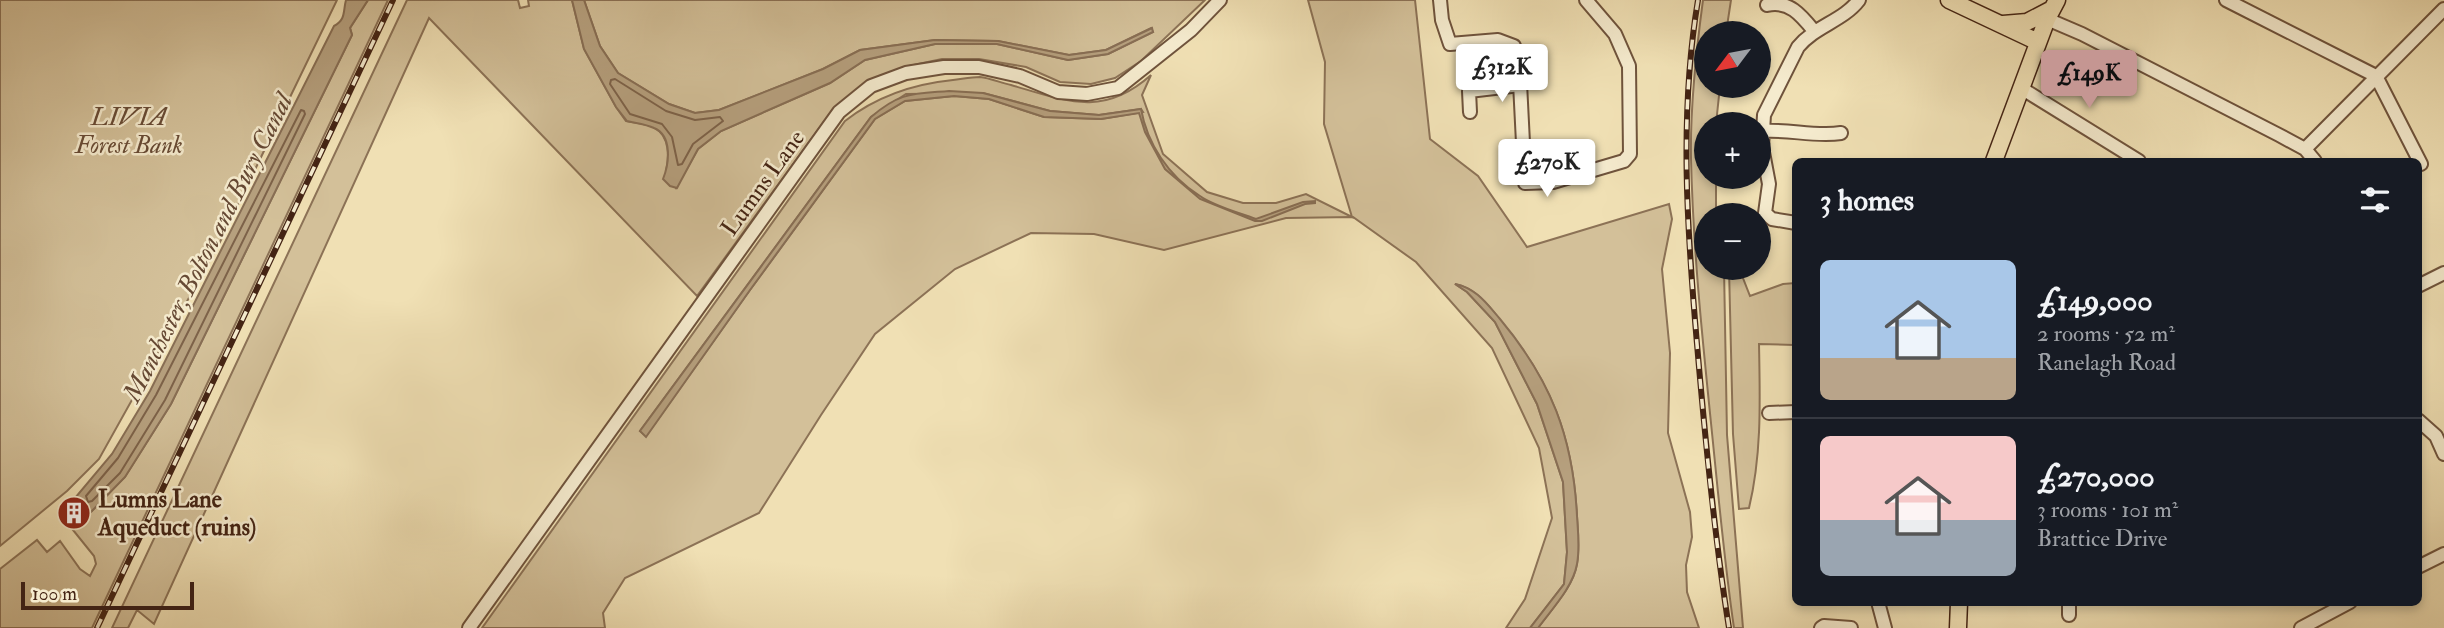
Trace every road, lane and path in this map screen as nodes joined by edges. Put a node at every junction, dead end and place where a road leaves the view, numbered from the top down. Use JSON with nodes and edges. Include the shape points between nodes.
{"nodes":[{"id":1,"x":1220,"y":0,"type":"edge"},
{"id":2,"x":1440,"y":0,"type":"edge"},
{"id":3,"x":1586,"y":0,"type":"edge"},
{"id":4,"x":1859,"y":0,"type":"edge"},
{"id":5,"x":1949,"y":0,"type":"edge"},
{"id":6,"x":2226,"y":0,"type":"edge"},
{"id":7,"x":1781,"y":1,"type":"edge"},
{"id":8,"x":1767,"y":5,"type":"dead end"},
{"id":9,"x":2052,"y":9,"type":"edge"},
{"id":10,"x":2444,"y":9,"type":"edge"},
{"id":11,"x":1998,"y":24,"type":"junction"},
{"id":12,"x":1815,"y":31,"type":"junction"},
{"id":13,"x":2037,"y":47,"type":"junction"},
{"id":14,"x":2376,"y":76,"type":"junction"},
{"id":15,"x":1520,"y":85,"type":"junction"},
{"id":16,"x":2021,"y":88,"type":"junction"},
{"id":17,"x":1470,"y":112,"type":"dead end"},
{"id":18,"x":1766,"y":112,"type":"edge"},
{"id":19,"x":1771,"y":131,"type":"edge"},
{"id":20,"x":1832,"y":149,"type":"dead end"},
{"id":21,"x":2305,"y":149,"type":"junction"},
{"id":22,"x":1995,"y":158,"type":"edge"},
{"id":23,"x":2134,"y":158,"type":"edge"},
{"id":24,"x":2314,"y":158,"type":"edge"},
{"id":25,"x":2418,"y":158,"type":"edge"},
{"id":26,"x":1768,"y":189,"type":"edge"},
{"id":27,"x":1792,"y":222,"type":"edge"},
{"id":28,"x":2444,"y":273,"type":"edge"},
{"id":29,"x":2422,"y":284,"type":"edge"},
{"id":30,"x":1769,"y":412,"type":"dead end"},
{"id":31,"x":1792,"y":412,"type":"edge"},
{"id":32,"x":2422,"y":424,"type":"edge"},
{"id":33,"x":2444,"y":454,"type":"edge"},
{"id":34,"x":2444,"y":554,"type":"edge"},
{"id":35,"x":2422,"y":565,"type":"edge"},
{"id":36,"x":1879,"y":606,"type":"edge"},
{"id":37,"x":1959,"y":606,"type":"edge"},
{"id":38,"x":2342,"y":606,"type":"edge"},
{"id":39,"x":469,"y":628,"type":"edge"},
{"id":40,"x":1821,"y":628,"type":"edge"},
{"id":41,"x":1851,"y":628,"type":"edge"},
{"id":42,"x":1884,"y":628,"type":"edge"},
{"id":43,"x":1958,"y":628,"type":"edge"},
{"id":44,"x":2301,"y":628,"type":"edge"}],
"edges":[{"from":1,"to":39,"type":"street","name":"Lumns Lane","via":[[1191,30],[1118,88],[1087,94],[1058,92],[1020,76],[979,67],[944,67],[906,72],[871,86],[839,112]]},
{"from":2,"to":15,"type":"street","via":[[1450,44],[1498,40],[1514,47]]},
{"from":3,"to":15,"type":"street","via":[[1615,34],[1629,65],[1630,153],[1624,161],[1553,182],[1525,183]]},
{"from":4,"to":12,"type":"street","via":[[1844,15]]},
{"from":5,"to":11,"type":"main road"},
{"from":6,"to":14,"type":"street"},
{"from":7,"to":8,"type":"street"},
{"from":7,"to":12,"type":"street"},
{"from":9,"to":11,"type":"main road","via":[[2027,22]]},
{"from":9,"to":13,"type":"main road"},
{"from":9,"to":21,"type":"street","via":[[2082,34]]},
{"from":10,"to":14,"type":"street"},
{"from":11,"to":13,"type":"main road"},
{"from":12,"to":18,"type":"street","via":[[1798,47]]},
{"from":13,"to":16,"type":"main road"},
{"from":14,"to":21,"type":"street"},
{"from":14,"to":25,"type":"street"},
{"from":15,"to":17,"type":"street","via":[[1469,91]]},
{"from":16,"to":22,"type":"main road"},
{"from":16,"to":23,"type":"street"},
{"from":19,"to":20,"type":"street","via":[[1835,134]]},
{"from":21,"to":24,"type":"street"},
{"from":26,"to":27,"type":"street","via":[[1765,213]]},
{"from":28,"to":29,"type":"street"},
{"from":30,"to":31,"type":"street"},
{"from":32,"to":33,"type":"street","via":[[2436,436]]},
{"from":34,"to":35,"type":"street"},
{"from":36,"to":42,"type":"street"},
{"from":37,"to":43,"type":"main road"},
{"from":38,"to":44,"type":"street"},
{"from":40,"to":41,"type":"street"}]}
